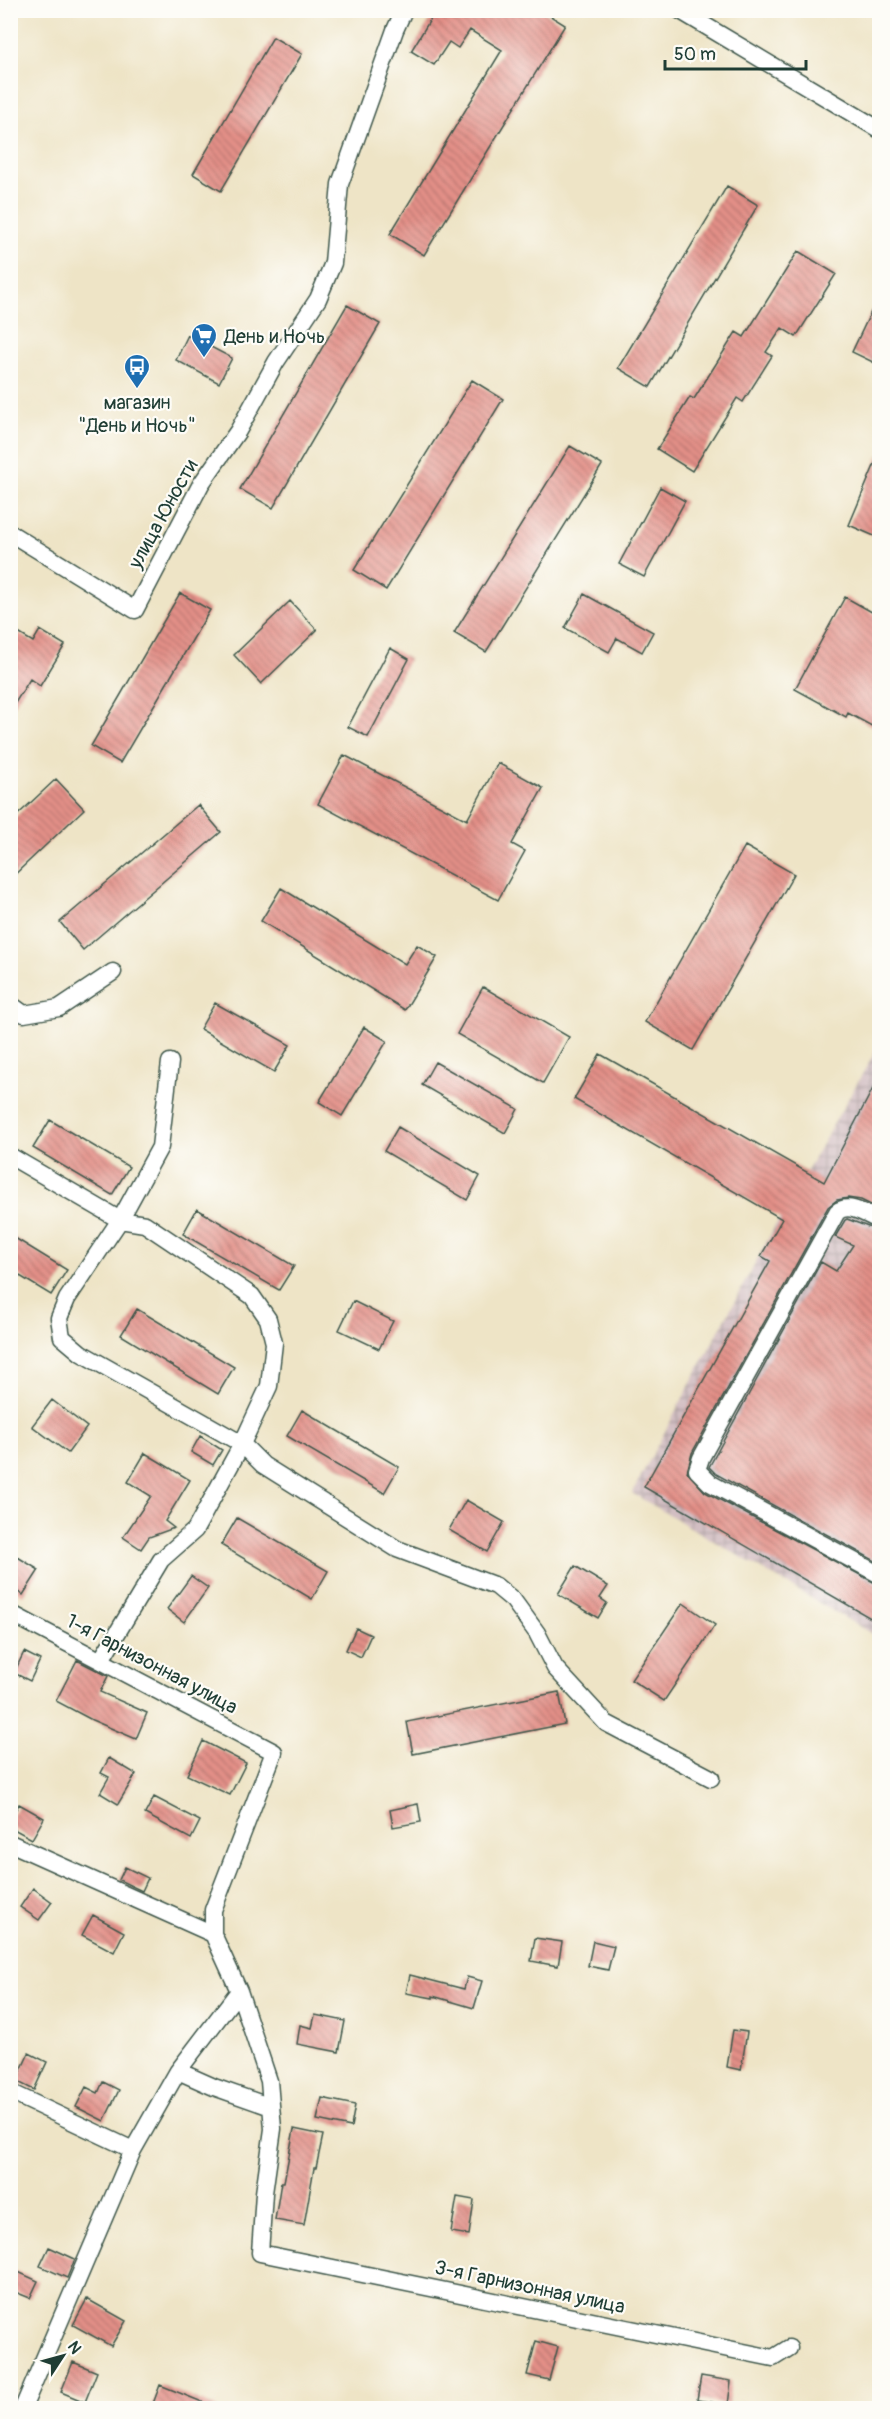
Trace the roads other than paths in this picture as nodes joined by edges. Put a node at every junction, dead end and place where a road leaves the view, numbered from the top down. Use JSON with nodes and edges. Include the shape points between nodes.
{"nodes":[{"id":1,"x":404,"y":10,"type":"edge"},
{"id":2,"x":679,"y":10,"type":"edge"},
{"id":3,"x":879,"y":130,"type":"edge"},
{"id":4,"x":10,"y":533,"type":"edge"},
{"id":5,"x":113,"y":972,"type":"dead end"},
{"id":6,"x":10,"y":1004,"type":"edge"},
{"id":7,"x":170,"y":1062,"type":"dead end"},
{"id":8,"x":10,"y":1156,"type":"edge"},
{"id":9,"x":120,"y":1220,"type":"junction"},
{"id":10,"x":879,"y":1221,"type":"edge"},
{"id":11,"x":242,"y":1444,"type":"junction"},
{"id":12,"x":879,"y":1575,"type":"edge"},
{"id":13,"x":10,"y":1612,"type":"edge"},
{"id":14,"x":101,"y":1660,"type":"junction"},
{"id":15,"x":711,"y":1778,"type":"dead end"},
{"id":16,"x":10,"y":1843,"type":"edge"},
{"id":17,"x":213,"y":1934,"type":"junction"},
{"id":18,"x":239,"y":1991,"type":"junction"},
{"id":19,"x":178,"y":2071,"type":"junction"},
{"id":20,"x":10,"y":2092,"type":"edge"},
{"id":21,"x":271,"y":2107,"type":"junction"},
{"id":22,"x":133,"y":2150,"type":"junction"},
{"id":23,"x":789,"y":2348,"type":"dead end"},
{"id":24,"x":23,"y":2409,"type":"edge"}],
"edges":[{"from":1,"to":4,"type":"street","name":"улица Юности","via":[[340,184],[333,263],[318,299],[201,484],[135,610]]},
{"from":2,"to":3,"type":"street"},
{"from":5,"to":6,"type":"street","via":[[59,1008],[24,1014]]},
{"from":7,"to":9,"type":"street","via":[[160,1147]]},
{"from":8,"to":9,"type":"street"},
{"from":9,"to":11,"type":"street","via":[[145,1224],[252,1296],[268,1319],[274,1343],[269,1386]]},
{"from":9,"to":11,"type":"street","via":[[67,1299],[59,1318],[62,1337],[81,1353]]},
{"from":10,"to":12,"type":"street","via":[[848,1207],[837,1212],[697,1470],[710,1482]]},
{"from":11,"to":14,"type":"street","via":[[195,1530],[161,1560]]},
{"from":11,"to":15,"type":"street","via":[[263,1465],[397,1549],[496,1586],[513,1600],[537,1633],[555,1668],[606,1723]]},
{"from":13,"to":14,"type":"street","name":"1-я Гарнизонная улица"},
{"from":14,"to":17,"type":"street","name":"1-я Гарнизонная улица","via":[[274,1752],[213,1910]]},
{"from":16,"to":17,"type":"street"},
{"from":17,"to":18,"type":"street"},
{"from":18,"to":19,"type":"street"},
{"from":18,"to":21,"type":"street","via":[[268,2081]]},
{"from":19,"to":21,"type":"street"},
{"from":19,"to":22,"type":"street"},
{"from":20,"to":22,"type":"street"},
{"from":21,"to":23,"type":"street","name":"3-я Гарнизонная улица","via":[[273,2129],[260,2253],[773,2358]]},
{"from":22,"to":24,"type":"street"}]}
